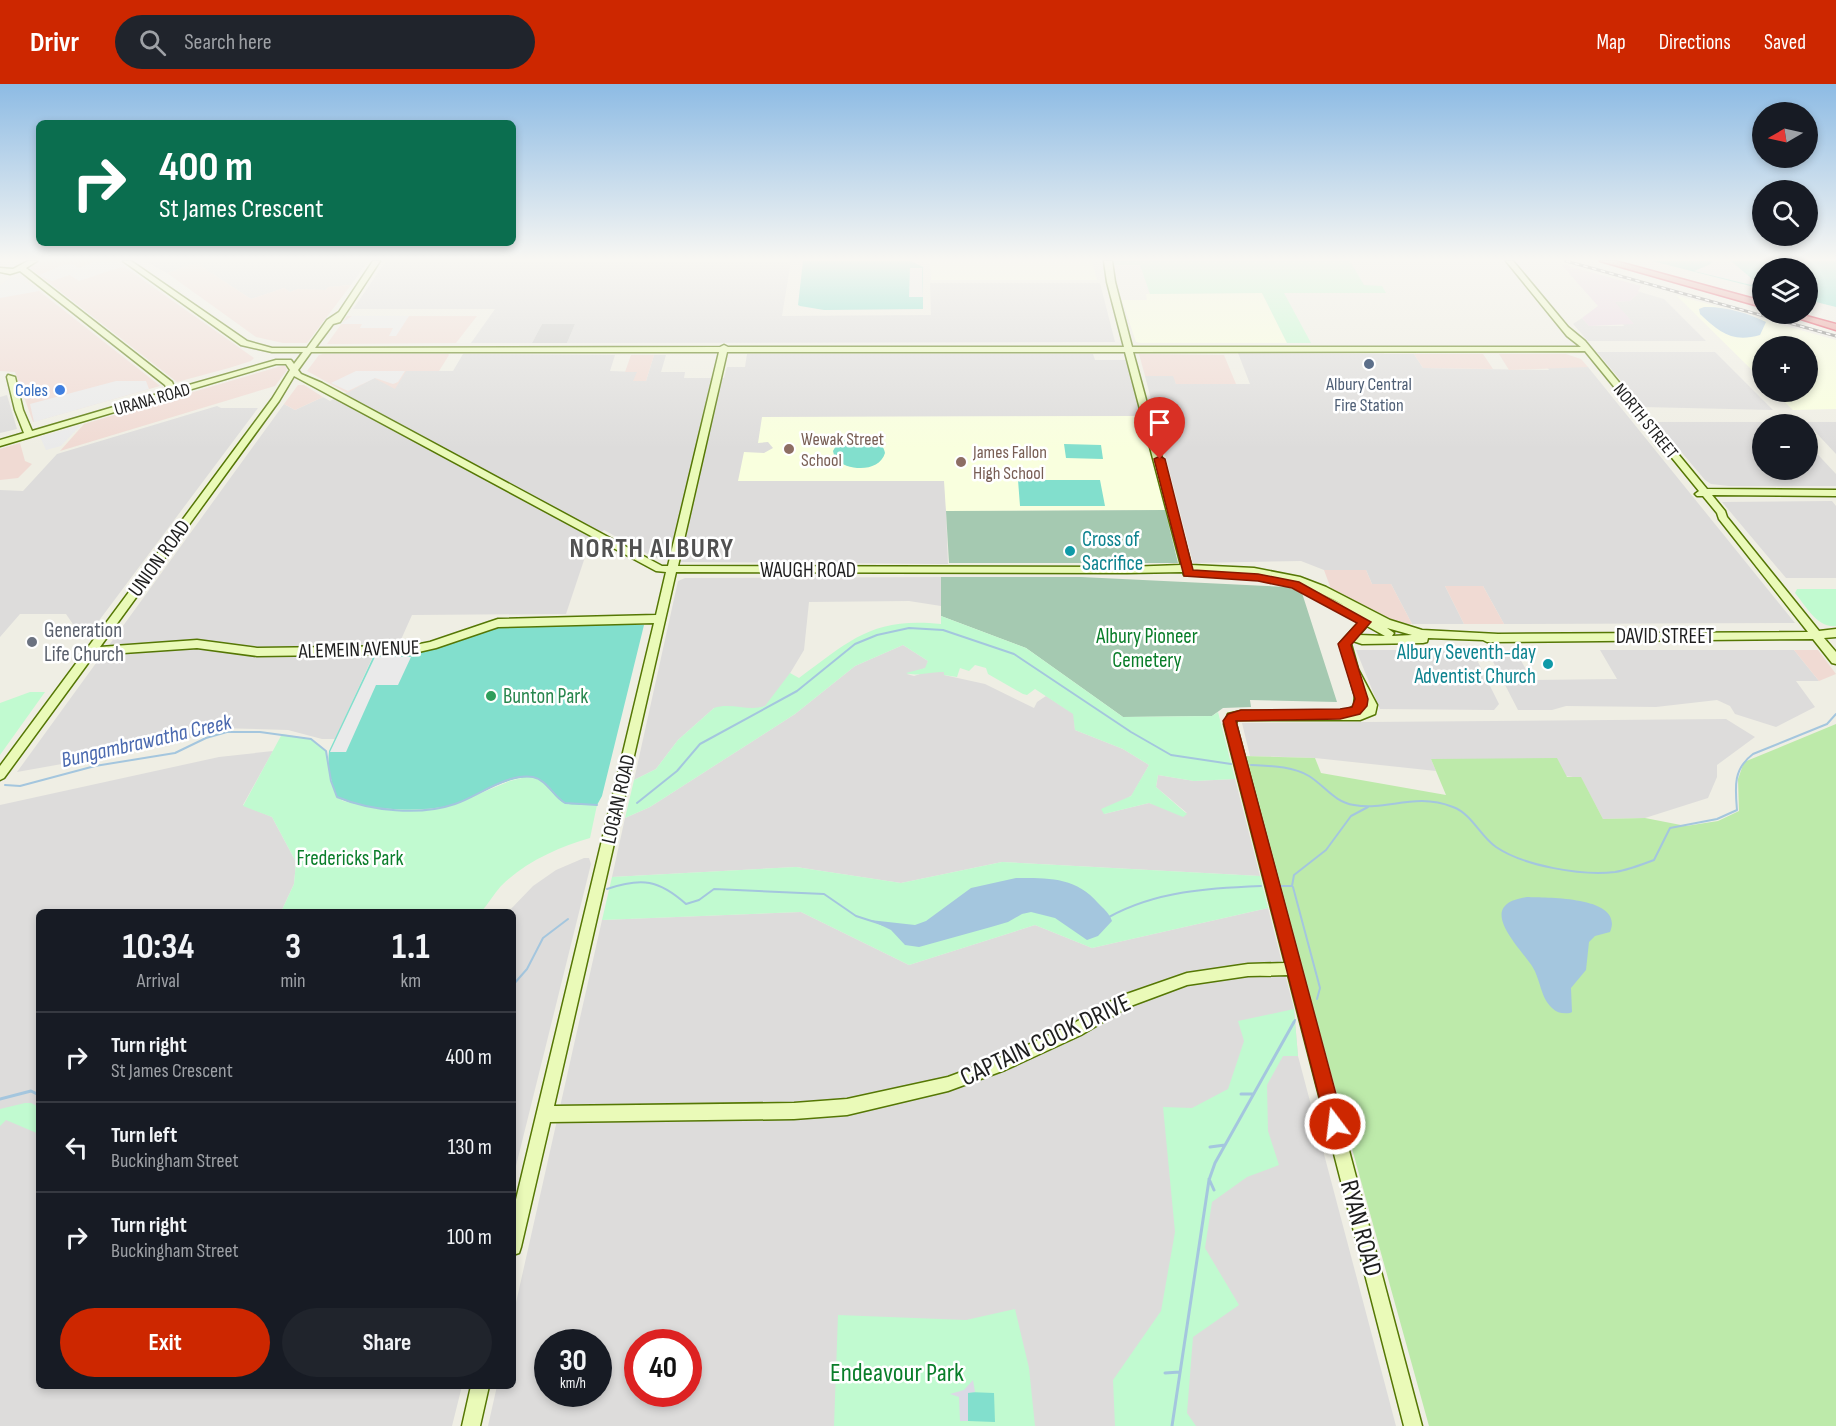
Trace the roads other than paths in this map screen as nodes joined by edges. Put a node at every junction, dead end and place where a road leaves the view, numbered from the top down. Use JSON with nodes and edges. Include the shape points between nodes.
{"nodes":[{"id":1,"x":88,"y":324,"type":"edge"},
{"id":2,"x":221,"y":324,"type":"edge"},
{"id":3,"x":332,"y":324,"type":"edge"},
{"id":4,"x":1123,"y":324,"type":"edge"},
{"id":5,"x":1562,"y":324,"type":"edge"},
{"id":6,"x":230,"y":330,"type":"junction"},
{"id":7,"x":244,"y":343,"type":"junction"},
{"id":8,"x":291,"y":347,"type":"junction"},
{"id":9,"x":1583,"y":348,"type":"junction"},
{"id":10,"x":724,"y":349,"type":"junction"},
{"id":11,"x":1130,"y":349,"type":"junction"},
{"id":12,"x":278,"y":350,"type":"junction"},
{"id":13,"x":312,"y":350,"type":"junction"},
{"id":14,"x":1558,"y":350,"type":"junction"},
{"id":15,"x":252,"y":367,"type":"junction"},
{"id":16,"x":1597,"y":368,"type":"junction"},
{"id":17,"x":6,"y":376,"type":"edge"},
{"id":18,"x":293,"y":376,"type":"junction"},
{"id":19,"x":319,"y":385,"type":"junction"},
{"id":20,"x":172,"y":391,"type":"junction"},
{"id":21,"x":28,"y":433,"type":"junction"},
{"id":22,"x":0,"y":438,"type":"edge"},
{"id":23,"x":0,"y":443,"type":"edge"},
{"id":24,"x":1690,"y":475,"type":"junction"},
{"id":25,"x":1737,"y":492,"type":"junction"},
{"id":26,"x":1836,"y":493,"type":"edge"},
{"id":27,"x":1704,"y":494,"type":"junction"},
{"id":28,"x":672,"y":570,"type":"junction"},
{"id":29,"x":1188,"y":571,"type":"junction"},
{"id":30,"x":660,"y":619,"type":"junction"},
{"id":31,"x":1368,"y":619,"type":"junction"},
{"id":32,"x":1836,"y":633,"type":"edge"},
{"id":33,"x":1818,"y":635,"type":"junction"},
{"id":34,"x":1351,"y":636,"type":"junction"},
{"id":35,"x":1495,"y":637,"type":"junction"},
{"id":36,"x":1423,"y":639,"type":"junction"},
{"id":37,"x":89,"y":652,"type":"junction"},
{"id":38,"x":1836,"y":660,"type":"edge"},
{"id":39,"x":0,"y":775,"type":"edge"},
{"id":40,"x":1294,"y":969,"type":"junction"},
{"id":41,"x":544,"y":1114,"type":"junction"},
{"id":42,"x":516,"y":1234,"type":"edge"},
{"id":43,"x":479,"y":1389,"type":"edge"},
{"id":44,"x":471,"y":1426,"type":"edge"},
{"id":45,"x":1413,"y":1426,"type":"edge"}],
"edges":[{"from":1,"to":20,"type":"main road","via":[[169,384]]},
{"from":2,"to":6,"type":"main road"},
{"from":3,"to":13,"type":"main road","name":"UNION ROAD"},
{"from":4,"to":11,"type":"main road"},
{"from":5,"to":9,"type":"main road","name":"NORTH STREET"},
{"from":6,"to":7,"type":"main road"},
{"from":6,"to":8,"type":"main road","via":[[258,343]]},
{"from":7,"to":12,"type":"main road"},
{"from":7,"to":15,"type":"main road","via":[[263,357]]},
{"from":8,"to":12,"type":"main road"},
{"from":8,"to":13,"type":"main road"},
{"from":9,"to":11,"type":"main road"},
{"from":9,"to":14,"type":"main road"},
{"from":9,"to":16,"type":"main road","name":"NORTH STREET"},
{"from":9,"to":24,"type":"main road","name":"NORTH STREET"},
{"from":10,"to":11,"type":"main road"},
{"from":10,"to":13,"type":"main road"},
{"from":10,"to":28,"type":"main road","name":"LOGAN ROAD"},
{"from":11,"to":14,"type":"main road"},
{"from":11,"to":29,"type":"main road"},
{"from":12,"to":13,"type":"main road"},
{"from":12,"to":15,"type":"main road","name":"URANA ROAD"},
{"from":13,"to":15,"type":"main road","name":"URANA ROAD","via":[[281,355]]},
{"from":13,"to":18,"type":"main road","name":"UNION ROAD"},
{"from":13,"to":19,"type":"main road","via":[[302,372]]},
{"from":14,"to":16,"type":"main road","via":[[1580,354]]},
{"from":15,"to":18,"type":"main road","via":[[284,361]]},
{"from":15,"to":20,"type":"main road","name":"URANA ROAD"},
{"from":16,"to":27,"type":"main road","name":"NORTH STREET"},
{"from":17,"to":21,"type":"main road"},
{"from":18,"to":19,"type":"main road","name":"WAUGH ROAD"},
{"from":18,"to":37,"type":"main road","name":"UNION ROAD"},
{"from":19,"to":28,"type":"main road","name":"WAUGH ROAD","via":[[652,566]]},
{"from":20,"to":21,"type":"main road","name":"URANA ROAD"},
{"from":21,"to":22,"type":"main road","name":"URANA ROAD"},
{"from":21,"to":23,"type":"main road","name":"URANA ROAD"},
{"from":24,"to":25,"type":"main road","via":[[1710,487]]},
{"from":24,"to":27,"type":"main road","name":"NORTH STREET"},
{"from":25,"to":26,"type":"main road"},
{"from":25,"to":27,"type":"main road","via":[[1738,495]]},
{"from":27,"to":33,"type":"main road","name":"NORTH STREET","via":[[1715,513]]},
{"from":28,"to":29,"type":"main road","name":"WAUGH ROAD"},
{"from":28,"to":30,"type":"main road","name":"LOGAN ROAD"},
{"from":29,"to":31,"type":"main road","name":"WAUGH ROAD","via":[[1295,585]]},
{"from":30,"to":37,"type":"main road","name":"ALEMEIN AVENUE","via":[[498,623],[410,650],[257,652],[197,644]]},
{"from":30,"to":41,"type":"main road","name":"LOGAN ROAD"},
{"from":31,"to":34,"type":"main road"},
{"from":31,"to":35,"type":"main road","name":"DAVID STREET","via":[[1417,633]]},
{"from":31,"to":36,"type":"main road","name":"DAVID STREET","via":[[1395,635]]},
{"from":32,"to":33,"type":"main road","name":"DAVID STREET"},
{"from":33,"to":35,"type":"main road","name":"DAVID STREET"},
{"from":33,"to":38,"type":"main road","name":"NORTH STREET"},
{"from":34,"to":36,"type":"main road","via":[[1362,640]]},
{"from":34,"to":40,"type":"main road","name":"RYAN ROAD","via":[[1345,646],[1371,711],[1241,715],[1230,721]]},
{"from":35,"to":36,"type":"main road","name":"DAVID STREET"},
{"from":37,"to":39,"type":"main road","name":"UNION ROAD"},
{"from":40,"to":41,"type":"main road","name":"CAPTAIN COOK DRIVE","via":[[1248,970],[1177,982],[1123,1002],[1076,1030],[1005,1063],[948,1084],[847,1107]]},
{"from":40,"to":45,"type":"main road","name":"RYAN ROAD"},
{"from":41,"to":42,"type":"main road","name":"LOGAN ROAD"},
{"from":43,"to":44,"type":"main road"}]}
